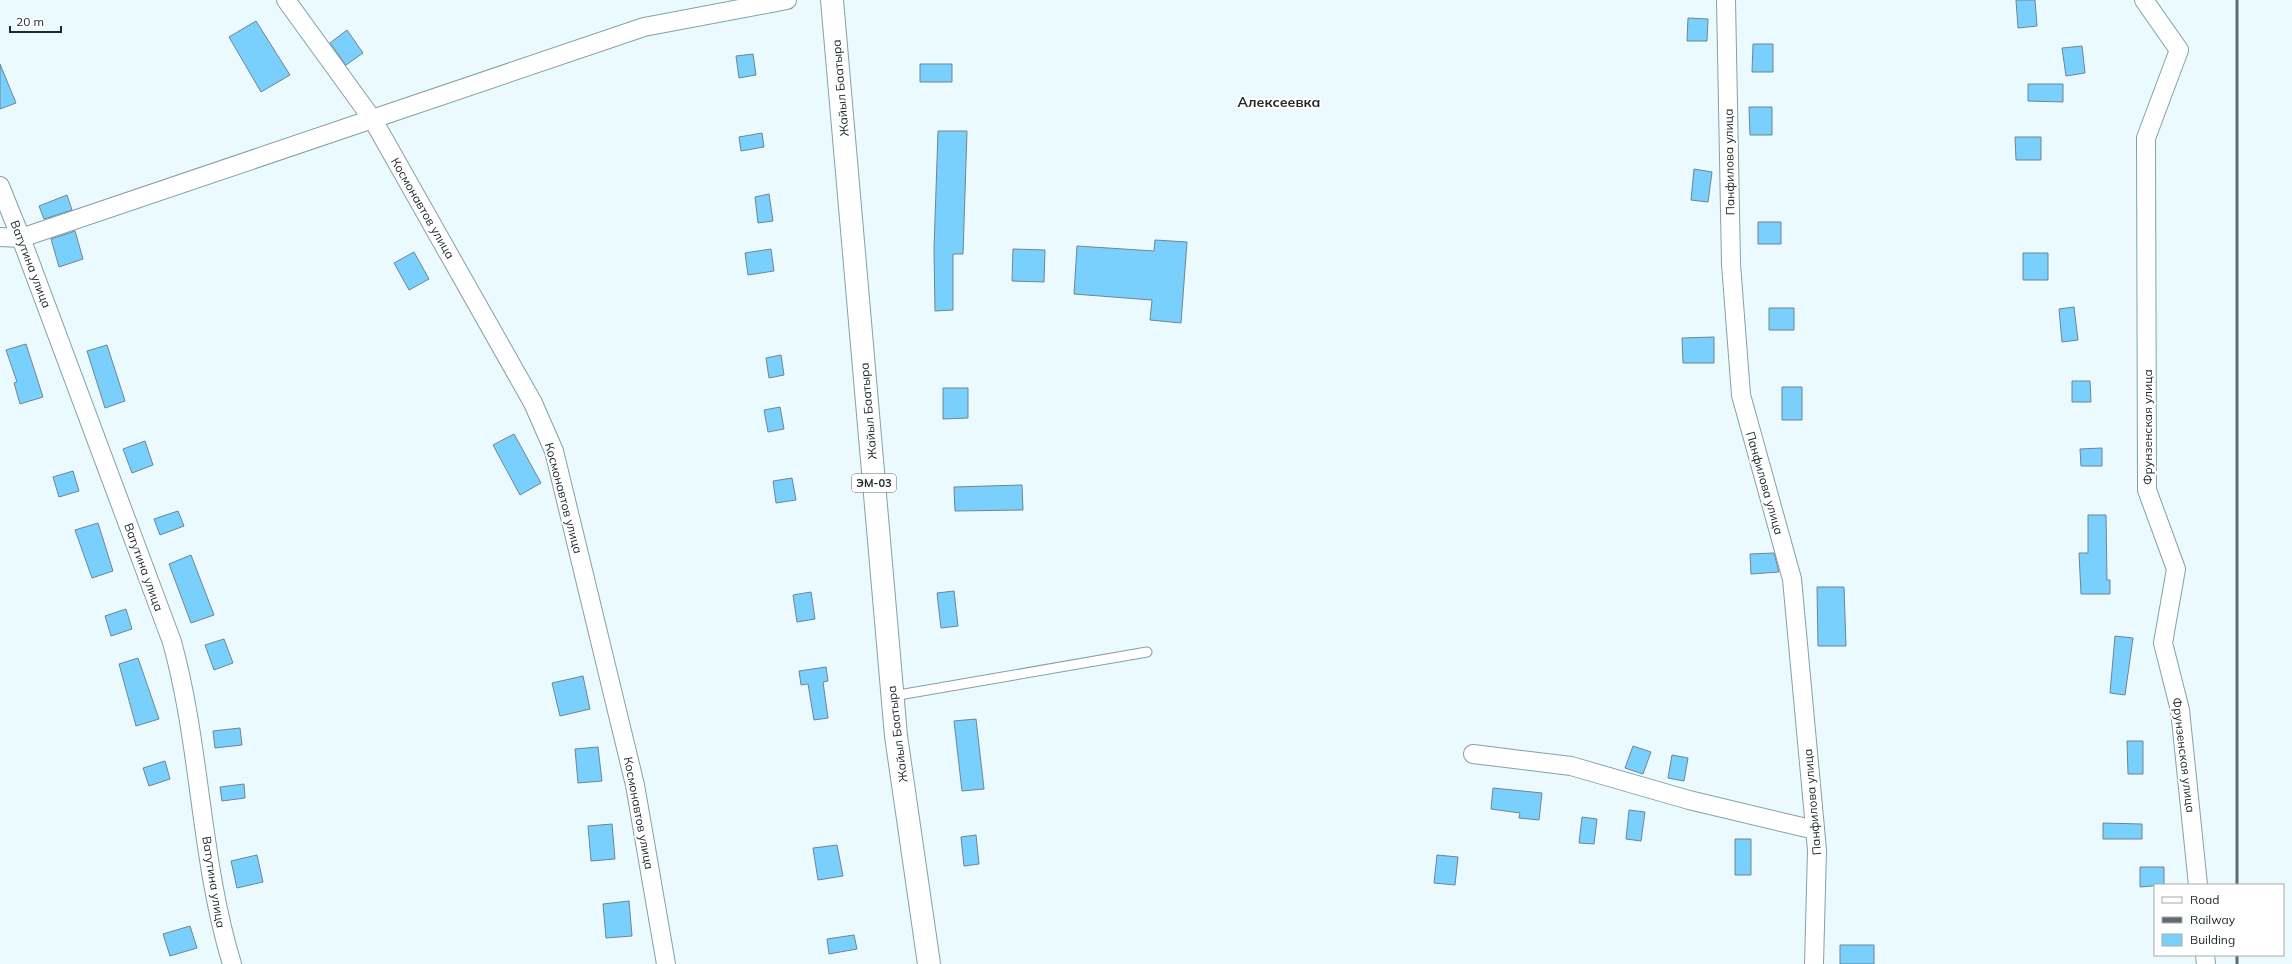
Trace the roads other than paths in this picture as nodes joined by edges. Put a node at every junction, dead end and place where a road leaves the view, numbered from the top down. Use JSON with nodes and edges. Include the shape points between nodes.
{"nodes":[{"id":1,"x":286,"y":0,"type":"edge"},
{"id":2,"x":787,"y":0,"type":"edge"},
{"id":3,"x":832,"y":0,"type":"edge"},
{"id":4,"x":1726,"y":0,"type":"edge"},
{"id":5,"x":2144,"y":0,"type":"edge"},
{"id":6,"x":373,"y":120,"type":"junction"},
{"id":7,"x":0,"y":186,"type":"edge"},
{"id":8,"x":0,"y":237,"type":"edge"},
{"id":9,"x":21,"y":238,"type":"junction"},
{"id":10,"x":1147,"y":652,"type":"dead end"},
{"id":11,"x":893,"y":696,"type":"junction"},
{"id":12,"x":1473,"y":754,"type":"dead end"},
{"id":13,"x":1815,"y":830,"type":"junction"},
{"id":14,"x":2198,"y":884,"type":"edge"},
{"id":15,"x":232,"y":964,"type":"edge"},
{"id":16,"x":666,"y":964,"type":"edge"},
{"id":17,"x":929,"y":964,"type":"edge"},
{"id":18,"x":1814,"y":964,"type":"edge"}],
"edges":[{"from":1,"to":6,"type":"street","name":"Космонавтов улица"},
{"from":2,"to":6,"type":"street","via":[[644,27]]},
{"from":3,"to":11,"type":"highway","name":"Жайыл Баатыра","number":"ЭМ-03"},
{"from":4,"to":13,"type":"street","name":"Панфилова улица","via":[[1731,264],[1741,396],[1792,579]]},
{"from":5,"to":14,"type":"street","name":"Фрунзенская улица","via":[[2179,50],[2146,138],[2147,490],[2176,569],[2163,643],[2180,710]]},
{"from":6,"to":9,"type":"street"},
{"from":6,"to":16,"type":"street","name":"Космонавтов улица","via":[[533,403],[554,451],[635,785]]},
{"from":7,"to":9,"type":"street","name":"Ватутина улица"},
{"from":8,"to":9,"type":"street"},
{"from":9,"to":15,"type":"street","name":"Ватутина улица","via":[[172,642],[183,683],[220,924]]},
{"from":10,"to":11,"type":"lane"},
{"from":11,"to":17,"type":"highway","name":"Жайыл Баатыра","number":"ЭМ-03","via":[[896,736]]},
{"from":12,"to":13,"type":"street","via":[[1570,766],[1689,800]]},
{"from":13,"to":18,"type":"street","name":"Панфилова улица","via":[[1817,850]]}]}
